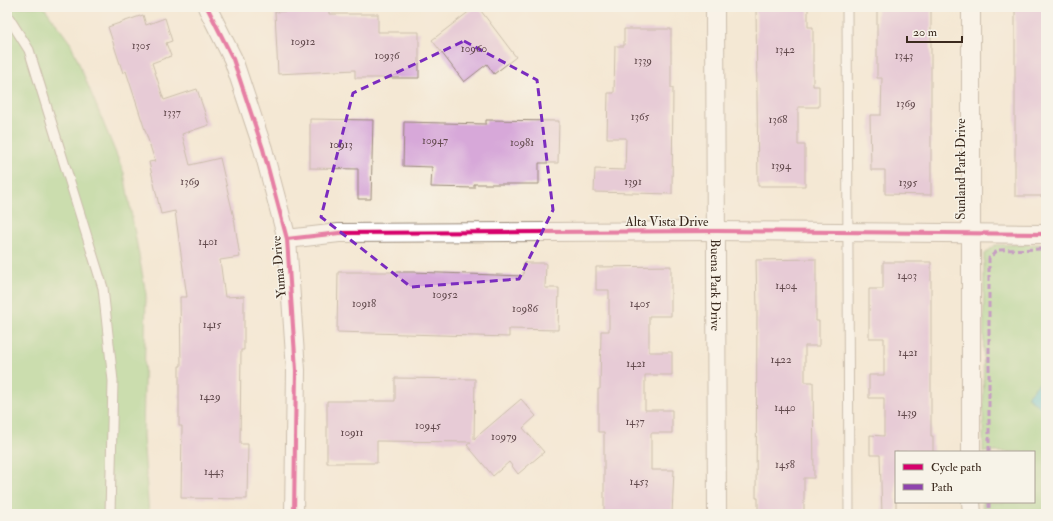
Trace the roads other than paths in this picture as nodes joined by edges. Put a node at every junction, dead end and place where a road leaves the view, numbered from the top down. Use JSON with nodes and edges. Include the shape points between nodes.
{"nodes":[{"id":1,"x":207,"y":7,"type":"edge"},
{"id":2,"x":715,"y":7,"type":"edge"},
{"id":3,"x":847,"y":7,"type":"edge"},
{"id":4,"x":971,"y":7,"type":"edge"},
{"id":5,"x":7,"y":15,"type":"edge"},
{"id":6,"x":716,"y":231,"type":"junction"},
{"id":7,"x":848,"y":232,"type":"junction"},
{"id":8,"x":970,"y":234,"type":"junction"},
{"id":9,"x":1046,"y":234,"type":"edge"},
{"id":10,"x":287,"y":239,"type":"junction"},
{"id":11,"x":971,"y":451,"type":"edge"},
{"id":12,"x":972,"y":503,"type":"edge"},
{"id":13,"x":110,"y":514,"type":"edge"},
{"id":14,"x":294,"y":514,"type":"edge"},
{"id":15,"x":717,"y":514,"type":"edge"},
{"id":16,"x":849,"y":514,"type":"edge"},
{"id":17,"x":972,"y":514,"type":"edge"}],
"edges":[{"from":1,"to":10,"type":"street","name":"Yuma Drive","via":[[233,59],[263,149]]},
{"from":2,"to":6,"type":"street","name":"Buena Park Drive"},
{"from":3,"to":7,"type":"lane"},
{"from":4,"to":8,"type":"street","name":"Sunland Park Drive"},
{"from":5,"to":13,"type":"lane","via":[[29,50],[104,288],[114,381]]},
{"from":6,"to":7,"type":"street","name":"Alta Vista Drive"},
{"from":6,"to":10,"type":"street","name":"Alta Vista Drive","via":[[339,233]]},
{"from":6,"to":15,"type":"street","name":"Buena Park Drive"},
{"from":7,"to":8,"type":"street","name":"Alta Vista Drive"},
{"from":7,"to":16,"type":"lane"},
{"from":8,"to":9,"type":"street","name":"Alta Vista Drive"},
{"from":8,"to":11,"type":"street","name":"Sunland Park Drive"},
{"from":10,"to":14,"type":"street","name":"Yuma Drive","via":[[296,370]]},
{"from":12,"to":17,"type":"street"}]}
